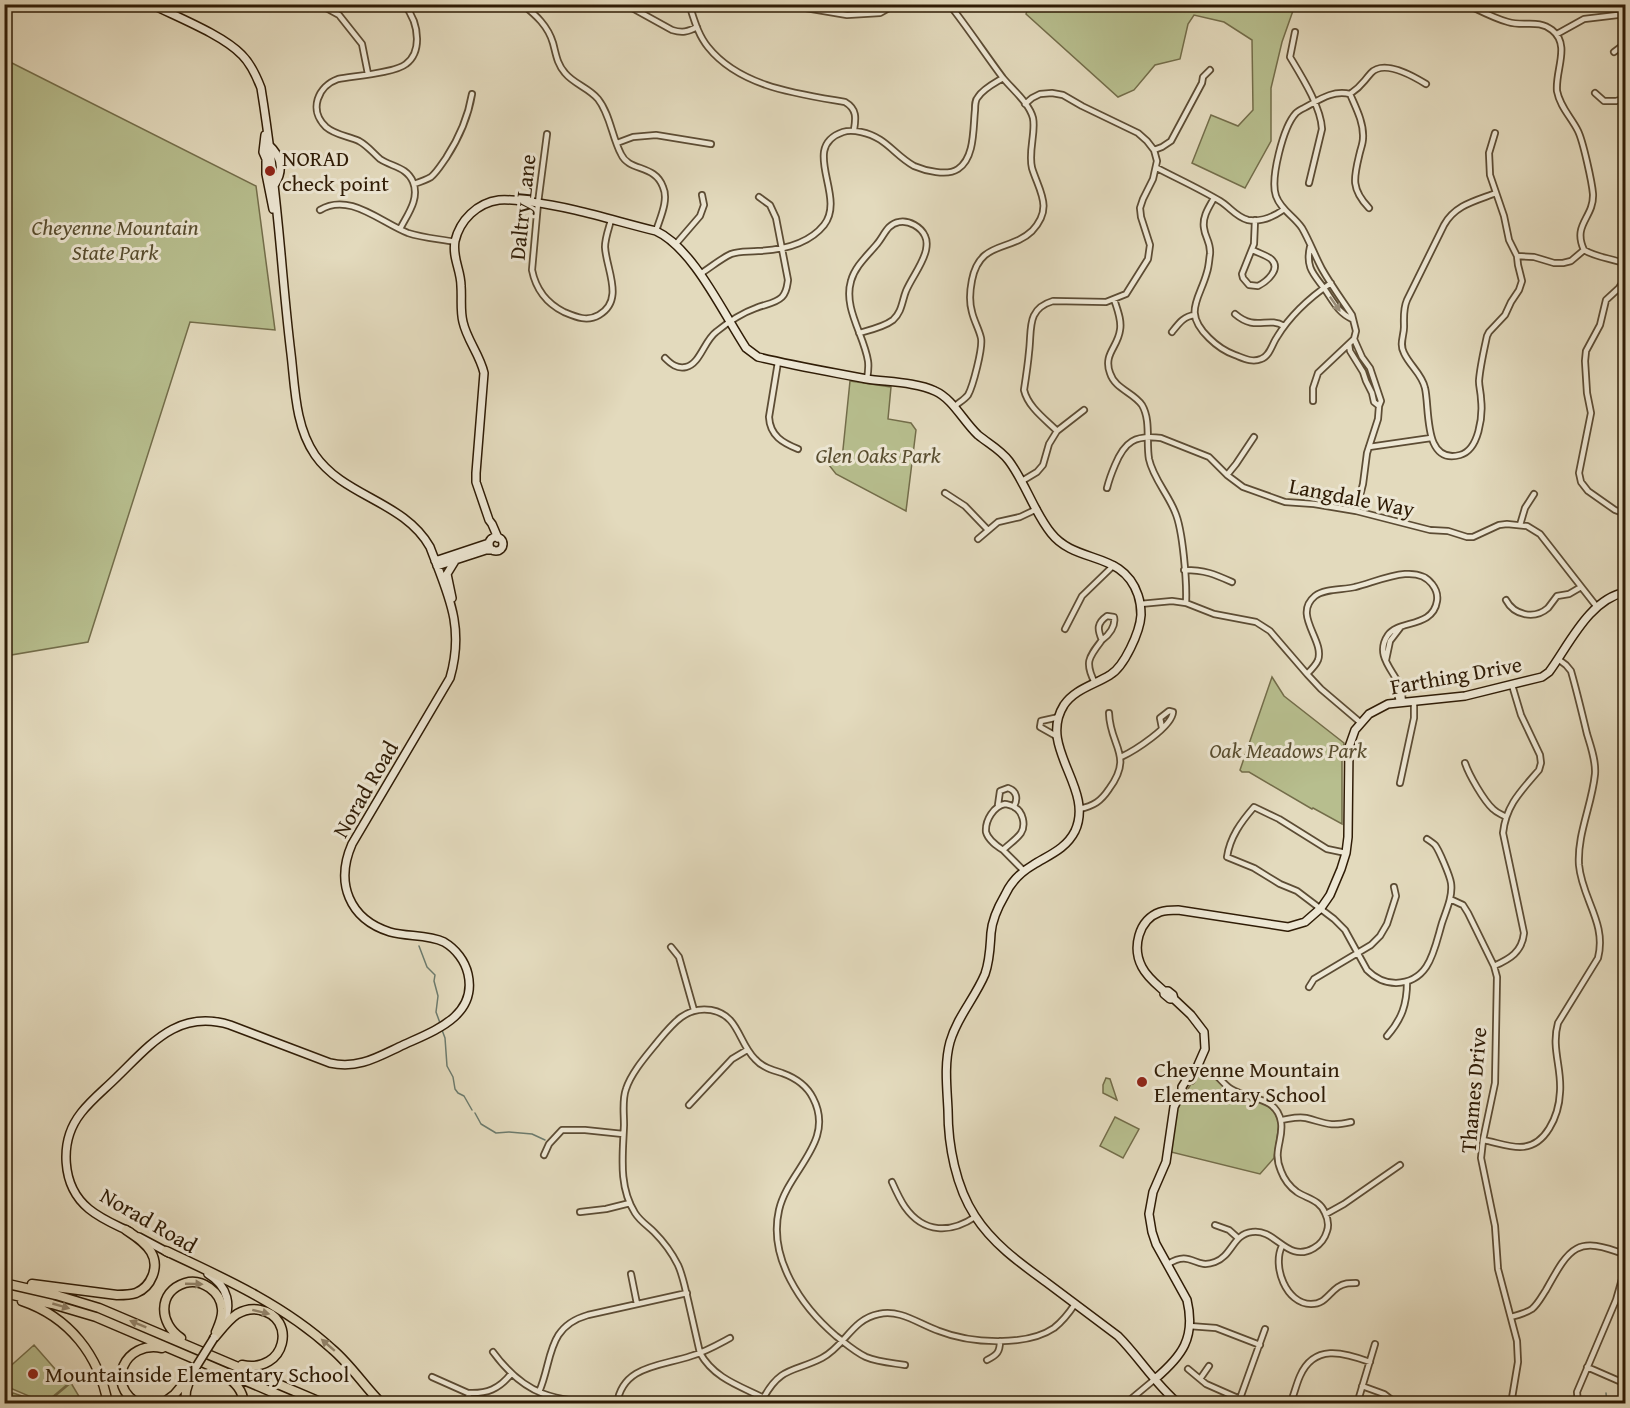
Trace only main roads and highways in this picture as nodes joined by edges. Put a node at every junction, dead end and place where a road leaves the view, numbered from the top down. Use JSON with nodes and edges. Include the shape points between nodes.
{"nodes":[{"id":1,"x":126,"y":1230,"type":"road end"},
{"id":2,"x":166,"y":1251,"type":"road end"},
{"id":3,"x":4,"y":1282,"type":"edge"},
{"id":4,"x":4,"y":1295,"type":"edge"},
{"id":5,"x":198,"y":1349,"type":"junction"},
{"id":6,"x":211,"y":1354,"type":"junction"},
{"id":7,"x":194,"y":1358,"type":"junction"},
{"id":8,"x":206,"y":1363,"type":"junction"},
{"id":9,"x":108,"y":1404,"type":"edge"},
{"id":10,"x":139,"y":1404,"type":"edge"},
{"id":11,"x":162,"y":1404,"type":"edge"},
{"id":12,"x":185,"y":1404,"type":"edge"},
{"id":13,"x":244,"y":1404,"type":"edge"},
{"id":14,"x":300,"y":1404,"type":"edge"},
{"id":15,"x":325,"y":1404,"type":"edge"},
{"id":16,"x":382,"y":1404,"type":"edge"}],
"edges":[{"from":1,"to":3,"type":"highway","via":[[144,1243],[154,1258],[151,1279],[139,1292],[117,1295]]},
{"from":16,"to":2,"type":"highway","one_way":true,"via":[[334,1350],[292,1316]]},
{"from":5,"to":3,"type":"highway","one_way":true,"via":[[83,1303]]},
{"from":4,"to":7,"type":"highway","one_way":true,"via":[[84,1313]]},
{"from":4,"to":9,"type":"highway","via":[[38,1307],[70,1329],[95,1363]]},
{"from":5,"to":6,"type":"highway"},
{"from":5,"to":6,"type":"highway","one_way":true,"via":[[171,1331],[165,1320],[168,1298],[185,1283],[203,1284],[218,1297],[222,1309],[214,1338],[232,1317],[254,1309],[274,1317],[281,1327],[279,1352],[266,1364],[248,1366]]},
{"from":6,"to":15,"type":"highway"},
{"from":7,"to":8,"type":"highway"},
{"from":7,"to":10,"type":"highway","via":[[156,1347],[132,1354],[123,1365],[121,1376],[129,1397]]},
{"from":8,"to":13,"type":"highway","via":[[234,1382]]},
{"from":8,"to":14,"type":"highway"},
{"from":11,"to":12,"type":"highway","via":[[191,1374]]}]}
